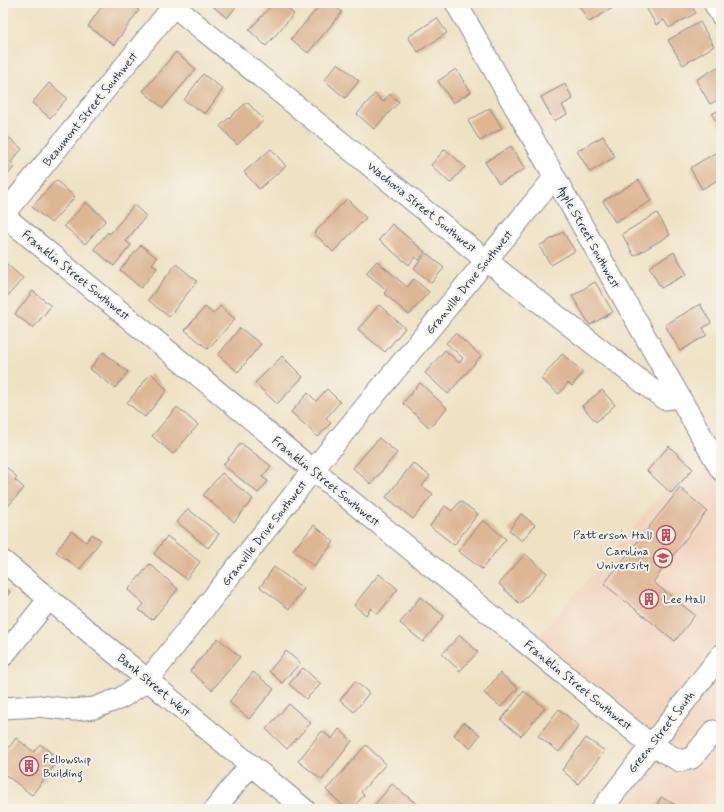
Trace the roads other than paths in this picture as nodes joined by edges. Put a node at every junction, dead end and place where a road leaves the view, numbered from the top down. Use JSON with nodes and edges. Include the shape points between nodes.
{"nodes":[{"id":1,"x":456,"y":3,"type":"edge"},
{"id":2,"x":714,"y":3,"type":"edge"},
{"id":3,"x":173,"y":4,"type":"edge"},
{"id":4,"x":721,"y":15,"type":"edge"},
{"id":5,"x":555,"y":176,"type":"junction"},
{"id":6,"x":3,"y":215,"type":"edge"},
{"id":7,"x":487,"y":261,"type":"junction"},
{"id":8,"x":679,"y":397,"type":"junction"},
{"id":9,"x":313,"y":470,"type":"junction"},
{"id":10,"x":721,"y":470,"type":"edge"},
{"id":11,"x":3,"y":561,"type":"edge"},
{"id":12,"x":49,"y":599,"type":"junction"},
{"id":13,"x":3,"y":656,"type":"edge"},
{"id":14,"x":720,"y":659,"type":"edge"},
{"id":15,"x":148,"y":680,"type":"junction"},
{"id":16,"x":3,"y":708,"type":"edge"},
{"id":17,"x":719,"y":729,"type":"edge"},
{"id":18,"x":652,"y":745,"type":"junction"},
{"id":19,"x":250,"y":765,"type":"junction"},
{"id":20,"x":215,"y":809,"type":"edge"},
{"id":21,"x":304,"y":809,"type":"edge"},
{"id":22,"x":602,"y":809,"type":"edge"}],
"edges":[{"from":1,"to":5,"type":"street","name":"Apple Street Southwest"},
{"from":2,"to":4,"type":"street"},
{"from":3,"to":6,"type":"street","name":"Beaumont Street Southwest"},
{"from":3,"to":7,"type":"street","name":"Wachovia Street Southwest"},
{"from":5,"to":7,"type":"street","name":"Granville Drive Southwest"},
{"from":5,"to":8,"type":"street","name":"Apple Street Southwest"},
{"from":6,"to":9,"type":"street","name":"Franklin Street Southwest"},
{"from":7,"to":8,"type":"street","name":"Wachovia Street Southwest","via":[[664,399]]},
{"from":7,"to":9,"type":"street","name":"Granville Drive Southwest"},
{"from":8,"to":10,"type":"street","name":"Apple Street Southwest"},
{"from":9,"to":15,"type":"street","name":"Granville Drive Southwest"},
{"from":9,"to":18,"type":"street","name":"Franklin Street Southwest"},
{"from":11,"to":12,"type":"street","name":"Bank Street West"},
{"from":12,"to":13,"type":"street"},
{"from":12,"to":15,"type":"street","name":"Bank Street West"},
{"from":14,"to":18,"type":"street","name":"Green Street South"},
{"from":15,"to":16,"type":"street","name":"Granville Drive Southwest","via":[[121,698],[94,708]]},
{"from":15,"to":19,"type":"street","name":"Bank Street West"},
{"from":17,"to":18,"type":"street","name":"Franklin Street Southwest","via":[[692,758],[680,761]]},
{"from":18,"to":22,"type":"street","name":"Green Street South"},
{"from":19,"to":20,"type":"street"},
{"from":19,"to":21,"type":"street","name":"Bank Street West"}]}
